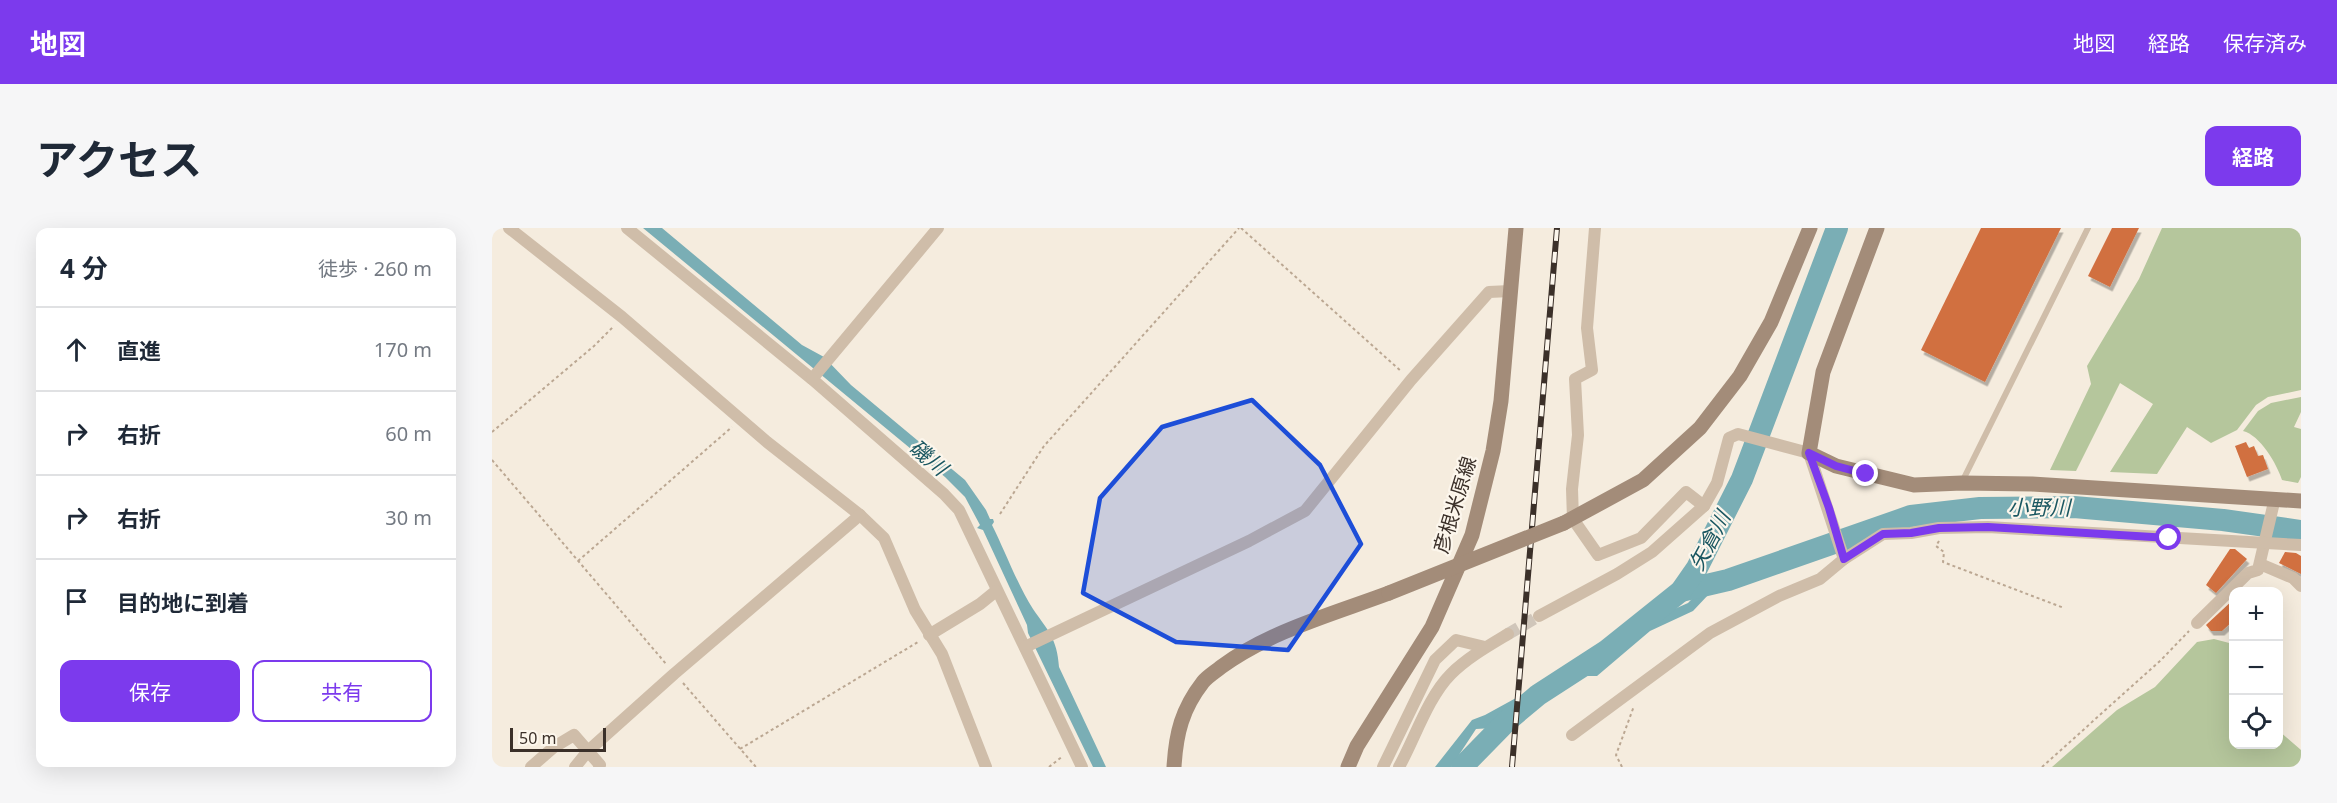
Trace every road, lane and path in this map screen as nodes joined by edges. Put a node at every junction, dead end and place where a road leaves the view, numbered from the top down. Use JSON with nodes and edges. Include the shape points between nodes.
{"nodes":[{"id":1,"x":509,"y":228,"type":"edge"},
{"id":2,"x":627,"y":228,"type":"edge"},
{"id":3,"x":938,"y":228,"type":"edge"},
{"id":4,"x":1240,"y":228,"type":"edge"},
{"id":5,"x":1516,"y":228,"type":"edge"},
{"id":6,"x":1595,"y":228,"type":"edge"},
{"id":7,"x":1810,"y":228,"type":"edge"},
{"id":8,"x":1877,"y":228,"type":"edge"},
{"id":9,"x":2088,"y":228,"type":"edge"},
{"id":10,"x":1510,"y":291,"type":"junction"},
{"id":11,"x":622,"y":317,"type":"junction"},
{"id":12,"x":813,"y":377,"type":"junction"},
{"id":13,"x":1411,"y":380,"type":"junction"},
{"id":14,"x":741,"y":419,"type":"junction"},
{"id":15,"x":492,"y":432,"type":"edge"},
{"id":16,"x":1809,"y":453,"type":"junction"},
{"id":17,"x":492,"y":460,"type":"edge"},
{"id":18,"x":1962,"y":483,"type":"junction"},
{"id":19,"x":2301,"y":501,"type":"edge"},
{"id":20,"x":2274,"y":502,"type":"junction"},
{"id":21,"x":1704,"y":506,"type":"junction"},
{"id":22,"x":1000,"y":514,"type":"dead end"},
{"id":23,"x":861,"y":515,"type":"junction"},
{"id":24,"x":1569,"y":521,"type":"junction"},
{"id":25,"x":2266,"y":542,"type":"junction"},
{"id":26,"x":2301,"y":545,"type":"edge"},
{"id":27,"x":1936,"y":546,"type":"dead end"},
{"id":28,"x":1844,"y":559,"type":"junction"},
{"id":29,"x":578,"y":561,"type":"junction"},
{"id":30,"x":2260,"y":564,"type":"junction"},
{"id":31,"x":2301,"y":586,"type":"edge"},
{"id":32,"x":996,"y":591,"type":"junction"},
{"id":33,"x":2064,"y":609,"type":"dead end"},
{"id":34,"x":1539,"y":616,"type":"tunnel mouth"},
{"id":35,"x":2197,"y":623,"type":"joint"},
{"id":36,"x":1508,"y":634,"type":"tunnel mouth"},
{"id":37,"x":929,"y":635,"type":"junction"},
{"id":38,"x":1028,"y":645,"type":"junction"},
{"id":39,"x":1485,"y":647,"type":"junction"},
{"id":40,"x":674,"y":674,"type":"junction"},
{"id":41,"x":1641,"y":684,"type":"junction"},
{"id":42,"x":1572,"y":735,"type":"dead end"},
{"id":43,"x":740,"y":749,"type":"junction"},
{"id":44,"x":1073,"y":749,"type":"junction"},
{"id":45,"x":588,"y":751,"type":"junction"},
{"id":46,"x":531,"y":767,"type":"edge"},
{"id":47,"x":575,"y":767,"type":"edge"},
{"id":48,"x":599,"y":767,"type":"edge"},
{"id":49,"x":756,"y":767,"type":"edge"},
{"id":50,"x":986,"y":767,"type":"edge"},
{"id":51,"x":1049,"y":767,"type":"edge"},
{"id":52,"x":1082,"y":767,"type":"edge"},
{"id":53,"x":1174,"y":767,"type":"edge"},
{"id":54,"x":1348,"y":767,"type":"edge"},
{"id":55,"x":1383,"y":767,"type":"edge"},
{"id":56,"x":1399,"y":767,"type":"edge"},
{"id":57,"x":1623,"y":767,"type":"edge"},
{"id":58,"x":2042,"y":767,"type":"edge"}],
"edges":[{"from":1,"to":11,"type":"street"},
{"from":2,"to":12,"type":"street"},
{"from":3,"to":12,"type":"street"},
{"from":4,"to":13,"type":"path"},
{"from":4,"to":22,"type":"path","via":[[1044,446]]},
{"from":5,"to":10,"type":"street","name":"彦根米原線"},
{"from":6,"to":24,"type":"street","via":[[1587,328],[1592,370],[1575,380],[1578,435]]},
{"from":7,"to":24,"type":"street","via":[[1772,322],[1740,376],[1700,428],[1643,480]]},
{"from":8,"to":16,"type":"street","via":[[1823,372]]},
{"from":9,"to":18,"type":"lane"},
{"from":10,"to":13,"type":"street","via":[[1489,292]]},
{"from":10,"to":54,"type":"street","name":"彦根米原線","via":[[1501,401],[1472,535],[1431,627]]},
{"from":11,"to":14,"type":"street"},
{"from":11,"to":15,"type":"path","via":[[594,346]]},
{"from":12,"to":32,"type":"street","via":[[959,510]]},
{"from":13,"to":38,"type":"street","via":[[1305,511]]},
{"from":14,"to":23,"type":"street"},
{"from":14,"to":29,"type":"path"},
{"from":16,"to":18,"type":"street","via":[[1836,466],[1914,485]]},
{"from":16,"to":21,"type":"street","via":[[1738,434],[1729,438],[1717,483]]},
{"from":16,"to":28,"type":"street"},
{"from":17,"to":29,"type":"path"},
{"from":18,"to":20,"type":"street","via":[[2032,484]]},
{"from":19,"to":20,"type":"street"},
{"from":20,"to":25,"type":"street"},
{"from":21,"to":24,"type":"street","via":[[1686,492],[1641,538],[1598,555]]},
{"from":21,"to":34,"type":"street","via":[[1652,552]]},
{"from":23,"to":37,"type":"street","via":[[884,538]]},
{"from":23,"to":40,"type":"street"},
{"from":24,"to":53,"type":"street","bridge":true,"via":[[1275,636],[1233,658],[1205,679],[1186,707],[1176,736]]},
{"from":25,"to":26,"type":"street"},
{"from":25,"to":28,"type":"street","via":[[1988,527],[1939,528],[1883,534]]},
{"from":25,"to":30,"type":"street"},
{"from":27,"to":33,"type":"path","via":[[1944,552],[1943,562]]},
{"from":28,"to":41,"type":"street","via":[[1820,579],[1710,633]]},
{"from":29,"to":40,"type":"path"},
{"from":30,"to":31,"type":"street"},
{"from":30,"to":35,"type":"street","via":[[2258,570],[2248,573]]},
{"from":32,"to":37,"type":"street"},
{"from":32,"to":38,"type":"street"},
{"from":35,"to":58,"type":"path"},
{"from":36,"to":39,"type":"street"},
{"from":37,"to":43,"type":"path"},
{"from":37,"to":50,"type":"street","via":[[942,654]]},
{"from":38,"to":44,"type":"street"},
{"from":39,"to":55,"type":"street","via":[[1456,640],[1435,660]]},
{"from":39,"to":56,"type":"street","via":[[1440,687]]},
{"from":40,"to":43,"type":"path"},
{"from":40,"to":45,"type":"street"},
{"from":41,"to":42,"type":"street"},
{"from":41,"to":57,"type":"path","via":[[1616,755]]},
{"from":43,"to":49,"type":"path"},
{"from":44,"to":51,"type":"path"},
{"from":44,"to":52,"type":"street"},
{"from":45,"to":46,"type":"street","via":[[574,735]]},
{"from":45,"to":47,"type":"street"},
{"from":45,"to":48,"type":"street"}]}
